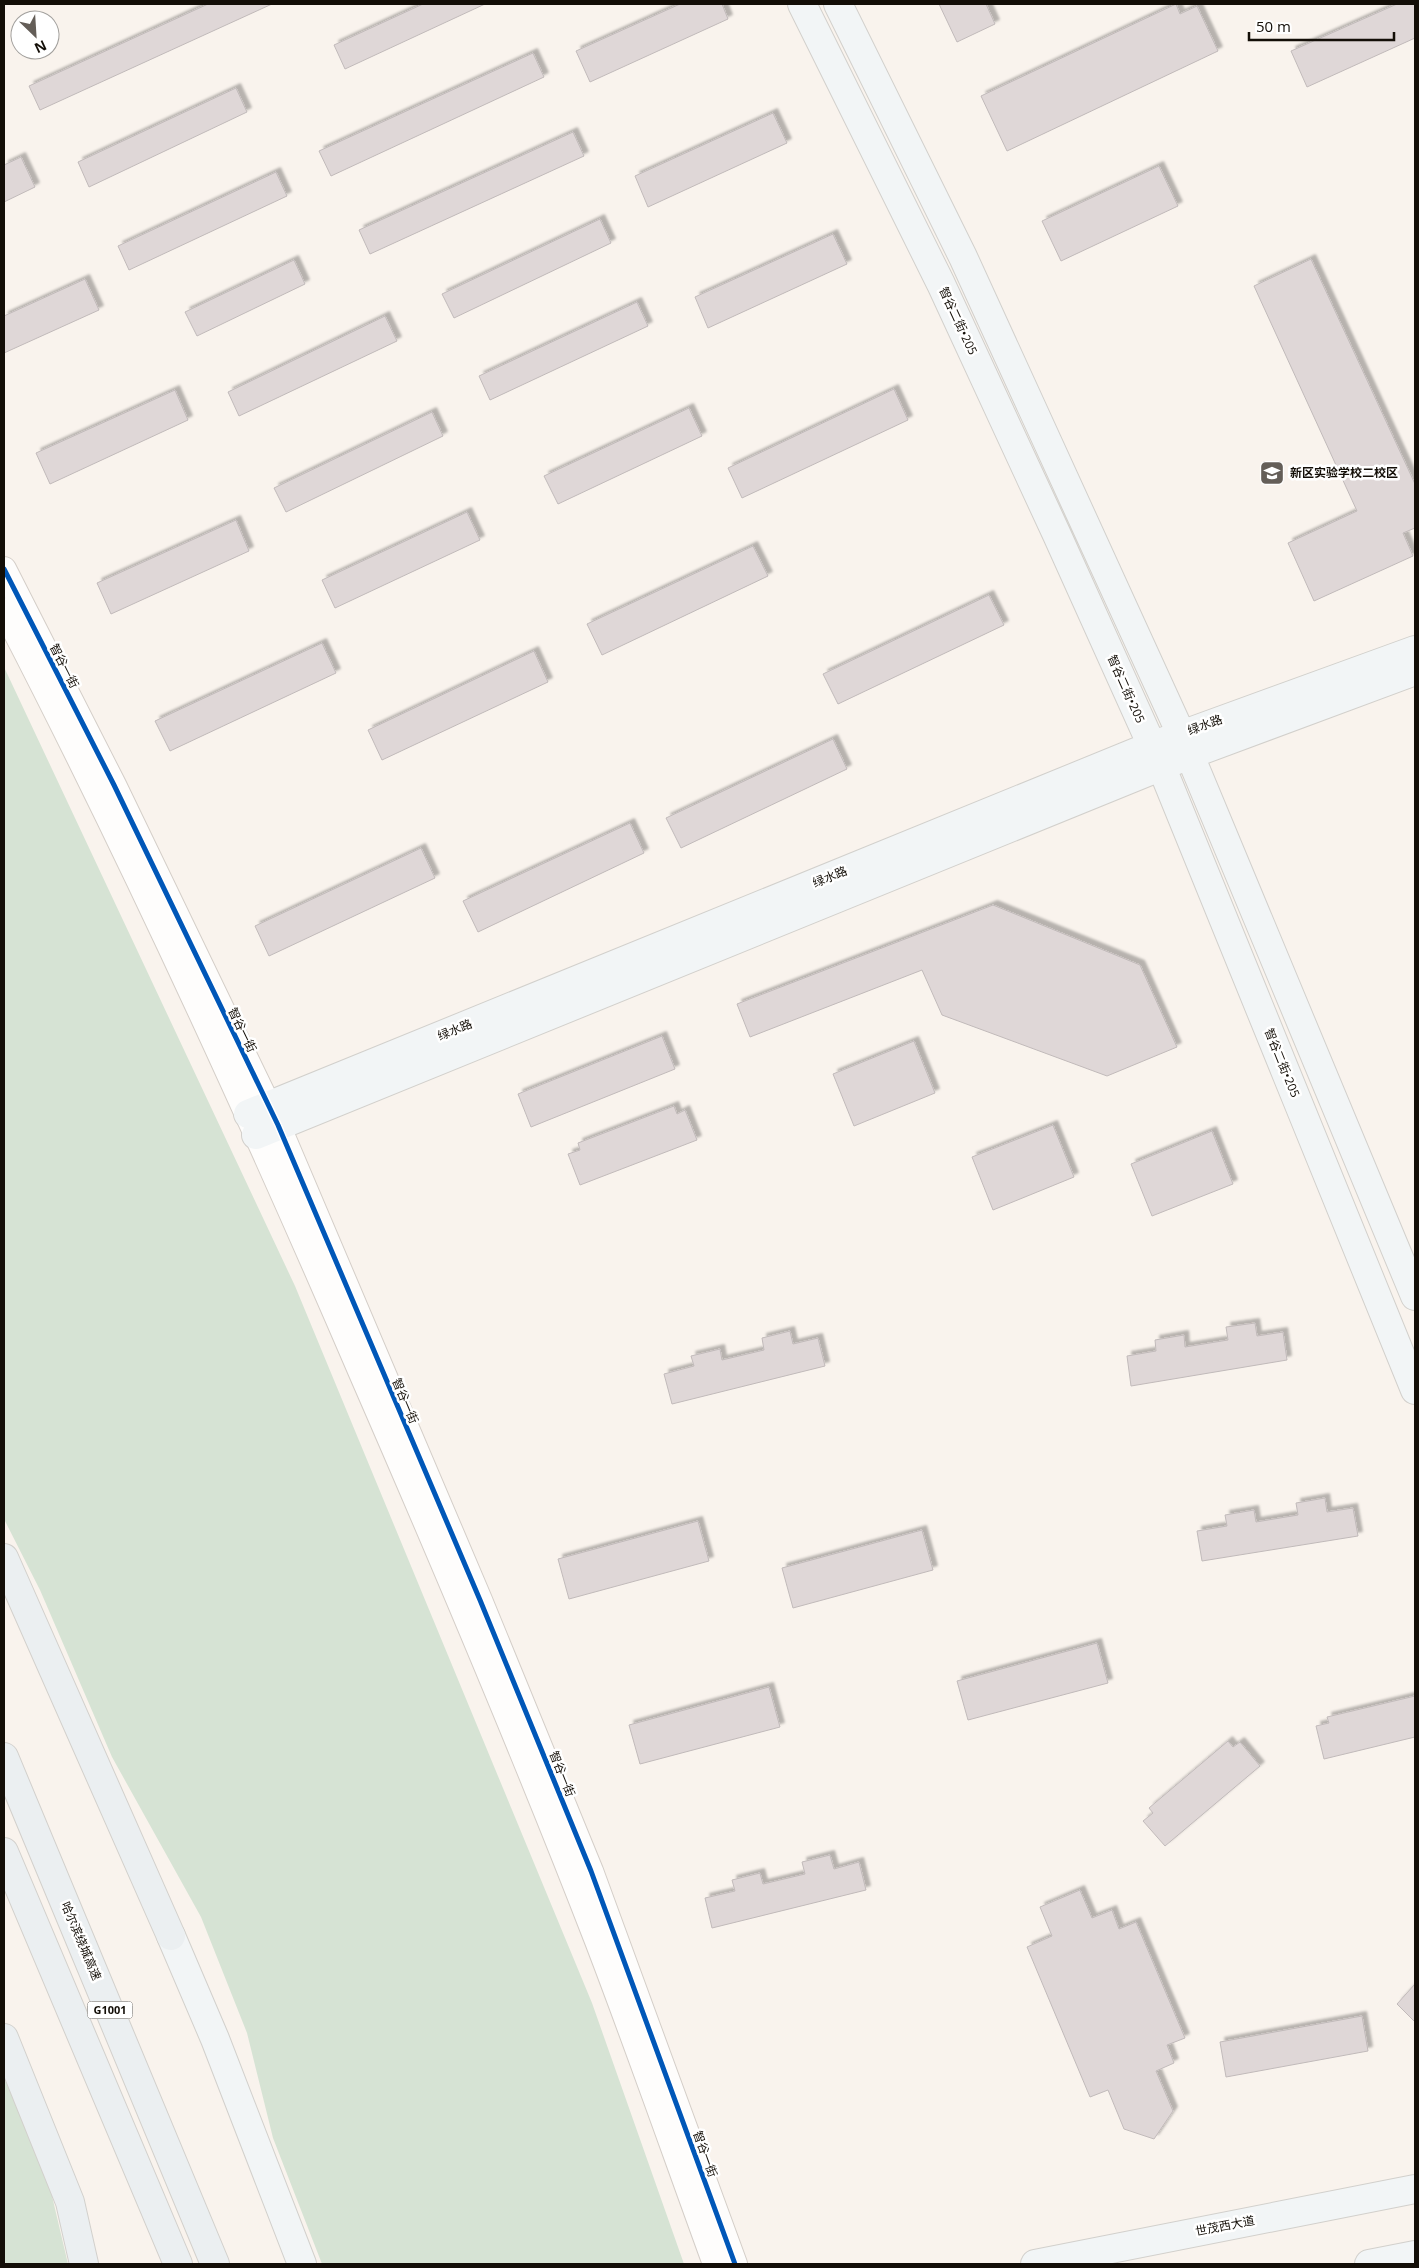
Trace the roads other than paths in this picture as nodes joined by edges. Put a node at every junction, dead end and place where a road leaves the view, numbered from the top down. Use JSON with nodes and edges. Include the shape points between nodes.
{"nodes":[{"id":1,"x":802,"y":4,"type":"edge"},
{"id":2,"x":838,"y":4,"type":"edge"},
{"id":3,"x":4,"y":569,"type":"edge"},
{"id":4,"x":4,"y":610,"type":"edge"},
{"id":5,"x":1415,"y":650,"type":"edge"},
{"id":6,"x":1415,"y":671,"type":"edge"},
{"id":7,"x":1185,"y":745,"type":"junction"},
{"id":8,"x":1156,"y":757,"type":"junction"},
{"id":9,"x":262,"y":1120,"type":"junction"},
{"id":10,"x":1415,"y":1296,"type":"edge"},
{"id":11,"x":1415,"y":1390,"type":"edge"},
{"id":12,"x":4,"y":1558,"type":"edge"},
{"id":13,"x":4,"y":1757,"type":"edge"},
{"id":14,"x":4,"y":1852,"type":"edge"},
{"id":15,"x":171,"y":1936,"type":"joint"},
{"id":16,"x":4,"y":2038,"type":"edge"},
{"id":17,"x":1415,"y":2189,"type":"edge"},
{"id":18,"x":1415,"y":2255,"type":"edge"},
{"id":19,"x":84,"y":2264,"type":"edge"},
{"id":20,"x":178,"y":2264,"type":"edge"},
{"id":21,"x":215,"y":2264,"type":"edge"},
{"id":22,"x":302,"y":2264,"type":"edge"},
{"id":23,"x":716,"y":2264,"type":"edge"},
{"id":24,"x":735,"y":2264,"type":"edge"},
{"id":25,"x":1035,"y":2264,"type":"edge"},
{"id":26,"x":1369,"y":2264,"type":"edge"}],
"edges":[{"from":1,"to":8,"type":"main road","name":"智谷二街•205","via":[[941,284]]},
{"from":2,"to":7,"type":"main road","via":[[963,257]]},
{"from":3,"to":9,"type":"street","name":"智谷一街","via":[[114,785]]},
{"from":4,"to":9,"type":"street","name":"智谷一街","via":[[151,907]]},
{"from":5,"to":7,"type":"main road","name":"绿水路"},
{"from":6,"to":7,"type":"main road","name":"绿水路"},
{"from":7,"to":8,"type":"main road","name":"绿水路"},
{"from":7,"to":10,"type":"main road"},
{"from":8,"to":9,"type":"main road","name":"绿水路"},
{"from":8,"to":11,"type":"main road","name":"智谷二街•205"},
{"from":9,"to":23,"type":"street","name":"智谷一街","via":[[596,1940]]},
{"from":9,"to":24,"type":"street","name":"智谷一街","via":[[480,1600],[591,1871]]},
{"from":12,"to":15,"type":"highway"},
{"from":13,"to":21,"type":"highway","name":"哈尔滨绕城高速","number":"G1001"},
{"from":14,"to":20,"type":"highway","number":"G1001"},
{"from":15,"to":22,"type":"main road"},
{"from":16,"to":19,"type":"highway","via":[[70,2202]]},
{"from":17,"to":25,"type":"main road","name":"世茂西大道"},
{"from":18,"to":26,"type":"main road"}]}
